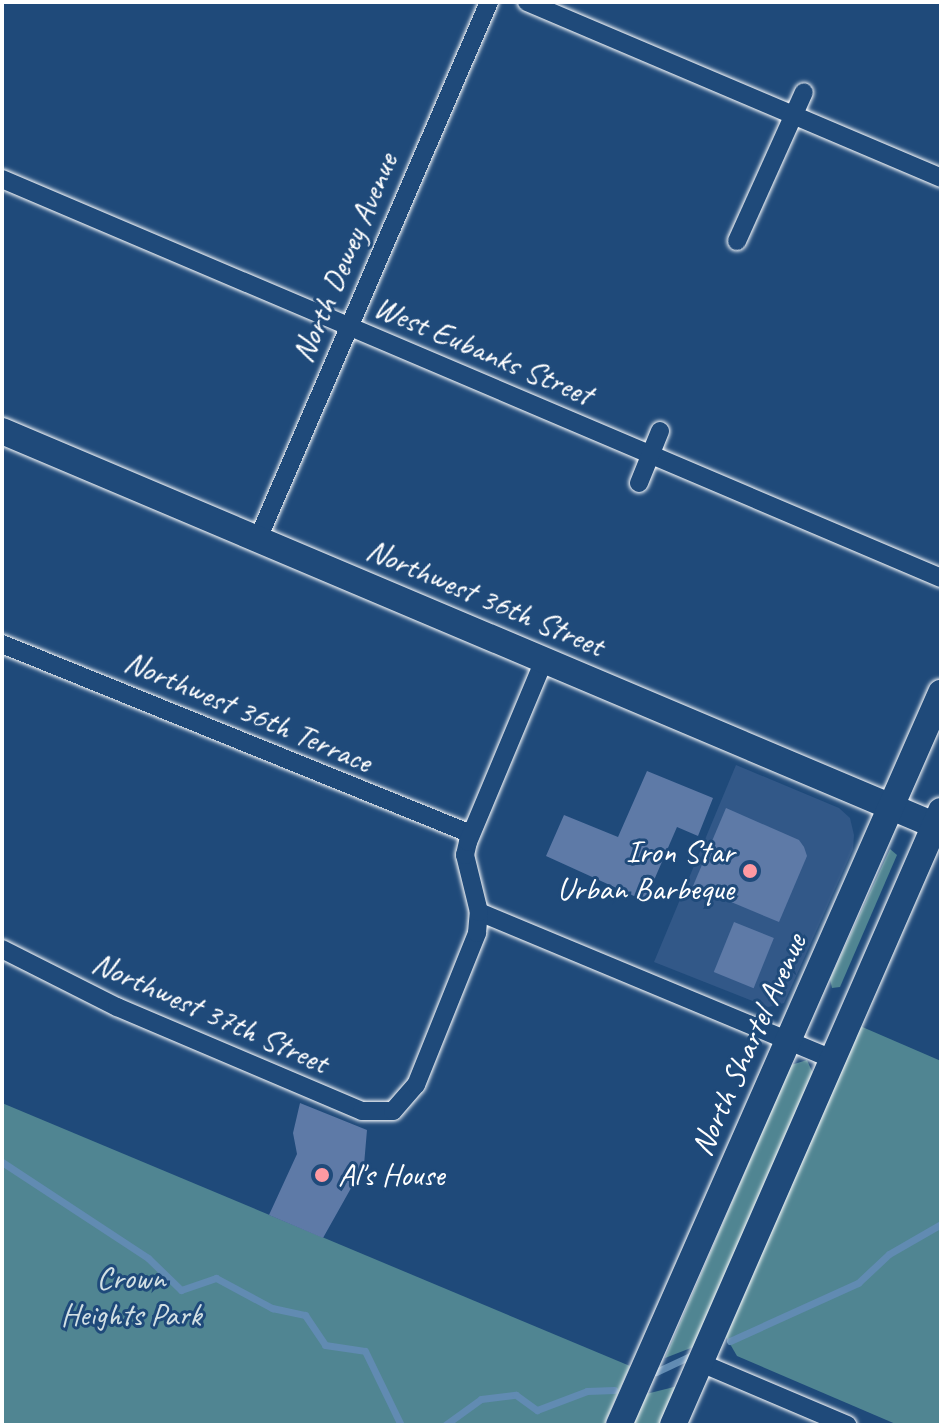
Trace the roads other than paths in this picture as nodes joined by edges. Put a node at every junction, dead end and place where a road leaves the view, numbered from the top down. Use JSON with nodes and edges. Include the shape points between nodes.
{"nodes":[{"id":1,"x":489,"y":2,"type":"edge"},
{"id":2,"x":527,"y":2,"type":"edge"},
{"id":3,"x":804,"y":92,"type":"dead end"},
{"id":4,"x":793,"y":115,"type":"junction"},
{"id":5,"x":941,"y":178,"type":"edge"},
{"id":6,"x":2,"y":179,"type":"edge"},
{"id":7,"x":737,"y":241,"type":"dead end"},
{"id":8,"x":347,"y":326,"type":"junction"},
{"id":9,"x":2,"y":431,"type":"edge"},
{"id":10,"x":660,"y":431,"type":"dead end"},
{"id":11,"x":650,"y":455,"type":"junction"},
{"id":12,"x":639,"y":483,"type":"dead end"},
{"id":13,"x":258,"y":539,"type":"junction"},
{"id":14,"x":941,"y":578,"type":"edge"},
{"id":15,"x":2,"y":644,"type":"edge"},
{"id":16,"x":544,"y":660,"type":"junction"},
{"id":17,"x":941,"y":693,"type":"edge"},
{"id":18,"x":892,"y":807,"type":"junction"},
{"id":19,"x":939,"y":821,"type":"edge"},
{"id":20,"x":471,"y":834,"type":"junction"},
{"id":21,"x":479,"y":912,"type":"junction"},
{"id":22,"x":2,"y":949,"type":"edge"},
{"id":23,"x":789,"y":1039,"type":"junction"},
{"id":24,"x":833,"y":1059,"type":"junction"},
{"id":25,"x":704,"y":1372,"type":"junction"},
{"id":26,"x":621,"y":1421,"type":"edge"},
{"id":27,"x":673,"y":1425,"type":"edge"},
{"id":28,"x":847,"y":1425,"type":"edge"}],
"edges":[{"from":1,"to":8,"type":"street","name":"North Dewey Avenue"},
{"from":2,"to":4,"type":"street"},
{"from":3,"to":4,"type":"street"},
{"from":4,"to":5,"type":"street"},
{"from":4,"to":7,"type":"street"},
{"from":6,"to":8,"type":"street","name":"West Eubanks Street"},
{"from":8,"to":11,"type":"street","name":"West Eubanks Street"},
{"from":8,"to":13,"type":"street","name":"North Dewey Avenue"},
{"from":9,"to":13,"type":"street","name":"Northwest 36th Street"},
{"from":10,"to":11,"type":"street"},
{"from":11,"to":12,"type":"street"},
{"from":11,"to":14,"type":"street","name":"West Eubanks Street"},
{"from":13,"to":16,"type":"street","name":"Northwest 36th Street"},
{"from":15,"to":20,"type":"street","name":"Northwest 36th Terrace"},
{"from":16,"to":18,"type":"street","name":"Northwest 36th Street"},
{"from":16,"to":20,"type":"street"},
{"from":17,"to":18,"type":"street","name":"North Shartel Avenue"},
{"from":18,"to":19,"type":"street","name":"Northwest 36th Street"},
{"from":18,"to":23,"type":"street","name":"North Shartel Avenue"},
{"from":19,"to":24,"type":"street"},
{"from":20,"to":21,"type":"street","via":[[465,855]]},
{"from":21,"to":22,"type":"street","name":"Northwest 37th Street","via":[[477,933],[422,1071],[398,1107],[385,1114],[362,1111],[117,1007]]},
{"from":21,"to":23,"type":"street"},
{"from":23,"to":24,"type":"street"},
{"from":23,"to":26,"type":"street","name":"North Shartel Avenue"},
{"from":24,"to":25,"type":"street","via":[[720,1320]]},
{"from":25,"to":27,"type":"street"},
{"from":25,"to":28,"type":"street"}]}
